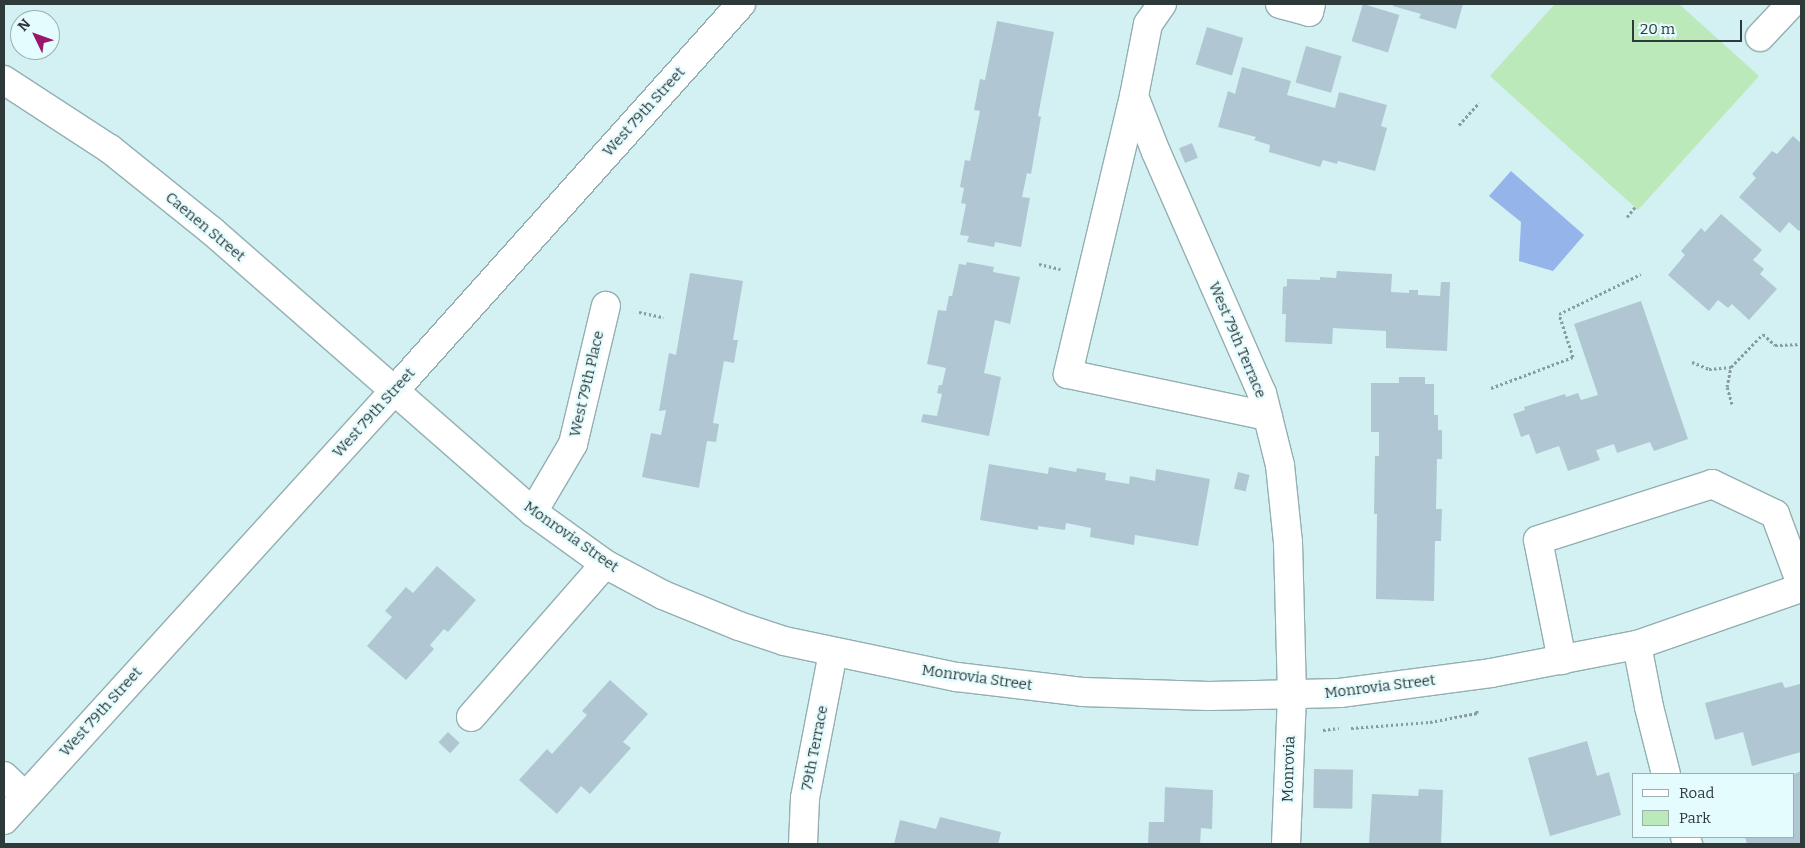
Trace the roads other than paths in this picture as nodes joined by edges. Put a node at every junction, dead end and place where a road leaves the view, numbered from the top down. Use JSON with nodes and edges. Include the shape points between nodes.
{"nodes":[{"id":1,"x":741,"y":4,"type":"edge"},
{"id":2,"x":1162,"y":4,"type":"edge"},
{"id":3,"x":1280,"y":4,"type":"edge"},
{"id":4,"x":1311,"y":4,"type":"edge"},
{"id":5,"x":1790,"y":4,"type":"edge"},
{"id":6,"x":1760,"y":37,"type":"dead end"},
{"id":7,"x":4,"y":80,"type":"edge"},
{"id":8,"x":1134,"y":96,"type":"junction"},
{"id":9,"x":606,"y":306,"type":"dead end"},
{"id":10,"x":394,"y":390,"type":"junction"},
{"id":11,"x":1268,"y":416,"type":"junction"},
{"id":12,"x":533,"y":512,"type":"junction"},
{"id":13,"x":604,"y":564,"type":"junction"},
{"id":14,"x":1801,"y":584,"type":"edge"},
{"id":15,"x":1801,"y":588,"type":"edge"},
{"id":16,"x":1637,"y":645,"type":"junction"},
{"id":17,"x":833,"y":653,"type":"junction"},
{"id":18,"x":1562,"y":660,"type":"junction"},
{"id":19,"x":1292,"y":695,"type":"junction"},
{"id":20,"x":470,"y":717,"type":"dead end"},
{"id":21,"x":1666,"y":773,"type":"edge"},
{"id":22,"x":4,"y":776,"type":"edge"},
{"id":23,"x":25,"y":796,"type":"junction"},
{"id":24,"x":4,"y":820,"type":"edge"},
{"id":25,"x":802,"y":844,"type":"edge"},
{"id":26,"x":1286,"y":844,"type":"edge"}],
"edges":[{"from":1,"to":10,"type":"street","name":"West 79th Street"},
{"from":2,"to":8,"type":"street","via":[[1148,24]]},
{"from":3,"to":4,"type":"street","via":[[1308,12]]},
{"from":5,"to":6,"type":"street"},
{"from":7,"to":10,"type":"street","name":"Caenen Street","via":[[118,155],[212,231]]},
{"from":8,"to":11,"type":"street","name":"West 79th Terrace","via":[[1262,393]]},
{"from":8,"to":11,"type":"street","via":[[1068,374]]},
{"from":9,"to":12,"type":"street","name":"West 79th Place","via":[[573,444]]},
{"from":10,"to":12,"type":"street","name":"Monrovia Street"},
{"from":10,"to":23,"type":"street","name":"West 79th Street"},
{"from":11,"to":19,"type":"street","name":"West 79th Terrace","via":[[1280,465],[1288,542]]},
{"from":12,"to":13,"type":"street","name":"Monrovia Street"},
{"from":13,"to":17,"type":"street","name":"Monrovia Street","via":[[663,595],[739,626]]},
{"from":13,"to":20,"type":"street"},
{"from":14,"to":18,"type":"street","via":[[1775,514],[1712,484],[1538,540]]},
{"from":15,"to":16,"type":"street","name":"Monrovia Street"},
{"from":16,"to":18,"type":"street","name":"Monrovia Street"},
{"from":16,"to":21,"type":"street"},
{"from":17,"to":19,"type":"street","name":"Monrovia Street","via":[[957,677],[1082,692]]},
{"from":17,"to":25,"type":"street","name":"79th Terrace","via":[[806,798]]},
{"from":18,"to":19,"type":"street","name":"Monrovia Street","via":[[1349,692]]},
{"from":19,"to":26,"type":"street","name":"Monrovia"},
{"from":22,"to":23,"type":"street"},
{"from":23,"to":24,"type":"street","name":"West 79th Street"}]}
